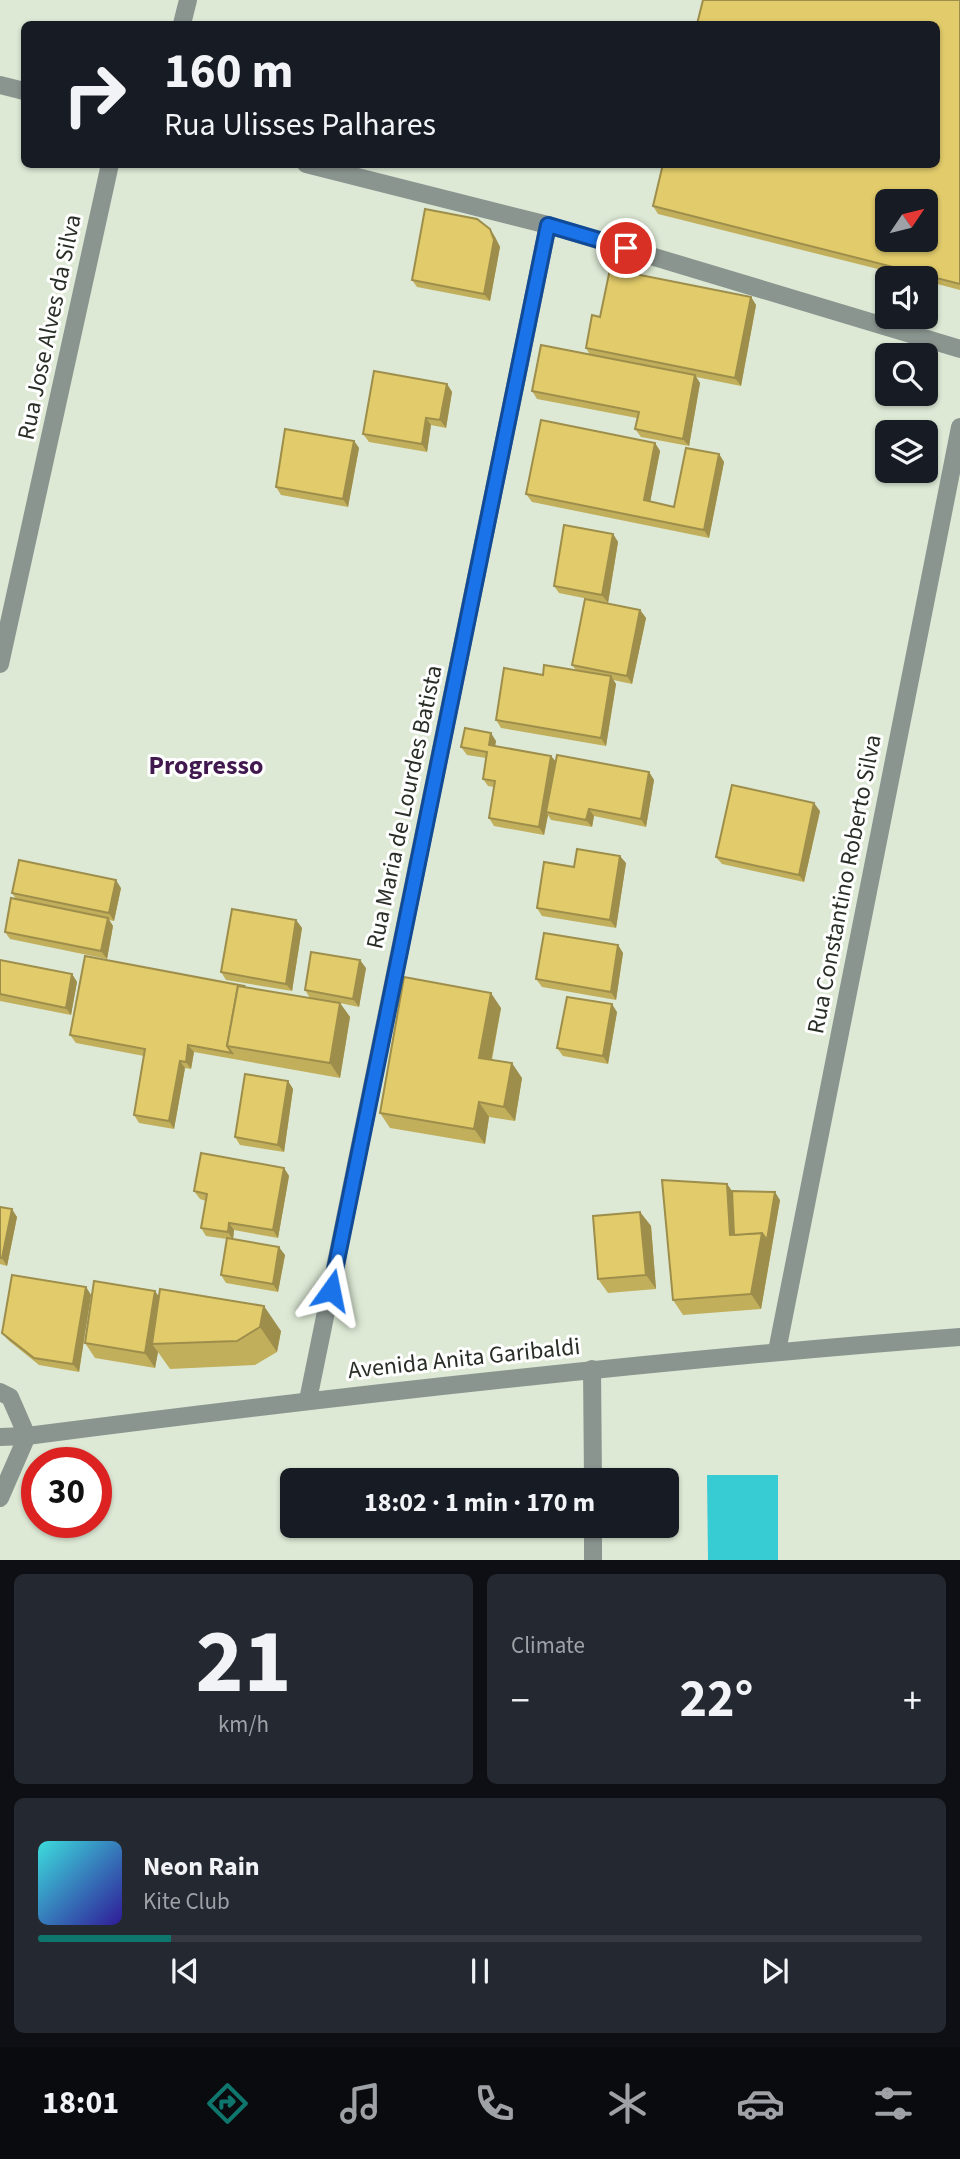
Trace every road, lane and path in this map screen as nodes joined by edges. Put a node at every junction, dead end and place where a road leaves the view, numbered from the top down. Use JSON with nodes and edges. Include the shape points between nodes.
{"nodes":[{"id":1,"x":188,"y":0,"type":"edge"},
{"id":2,"x":183,"y":21,"type":"edge"},
{"id":3,"x":0,"y":85,"type":"edge"},
{"id":4,"x":21,"y":90,"type":"edge"},
{"id":5,"x":109,"y":168,"type":"edge"},
{"id":6,"x":322,"y":168,"type":"edge"},
{"id":7,"x":548,"y":225,"type":"junction"},
{"id":8,"x":960,"y":349,"type":"edge"},
{"id":9,"x":960,"y":427,"type":"edge"},
{"id":10,"x":0,"y":664,"type":"edge"},
{"id":11,"x":960,"y":1337,"type":"edge"},
{"id":12,"x":777,"y":1351,"type":"junction"},
{"id":13,"x":592,"y":1369,"type":"junction"},
{"id":14,"x":0,"y":1392,"type":"edge"},
{"id":15,"x":309,"y":1399,"type":"junction"},
{"id":16,"x":27,"y":1436,"type":"junction"},
{"id":17,"x":0,"y":1437,"type":"edge"},
{"id":18,"x":593,"y":1468,"type":"edge"},
{"id":19,"x":0,"y":1498,"type":"edge"},
{"id":20,"x":593,"y":1538,"type":"edge"},
{"id":21,"x":593,"y":1560,"type":"edge"}],
"edges":[{"from":1,"to":2,"type":"street"},
{"from":3,"to":4,"type":"street"},
{"from":5,"to":10,"type":"street","name":"Rua Jose Alves da Silva"},
{"from":6,"to":7,"type":"street"},
{"from":7,"to":8,"type":"street"},
{"from":7,"to":15,"type":"street","name":"Rua Maria de Lourdes Batista"},
{"from":9,"to":12,"type":"street","name":"Rua Constantino Roberto Silva"},
{"from":11,"to":12,"type":"street","name":"Avenida Anita Garibaldi"},
{"from":12,"to":13,"type":"street","name":"Avenida Anita Garibaldi"},
{"from":13,"to":15,"type":"street","name":"Avenida Anita Garibaldi"},
{"from":13,"to":18,"type":"street"},
{"from":14,"to":16,"type":"street","via":[[10,1397]]},
{"from":15,"to":16,"type":"street","name":"Avenida Anita Garibaldi"},
{"from":16,"to":17,"type":"street","name":"Avenida Anita Garibaldi"},
{"from":16,"to":19,"type":"street"},
{"from":20,"to":21,"type":"street"}]}
